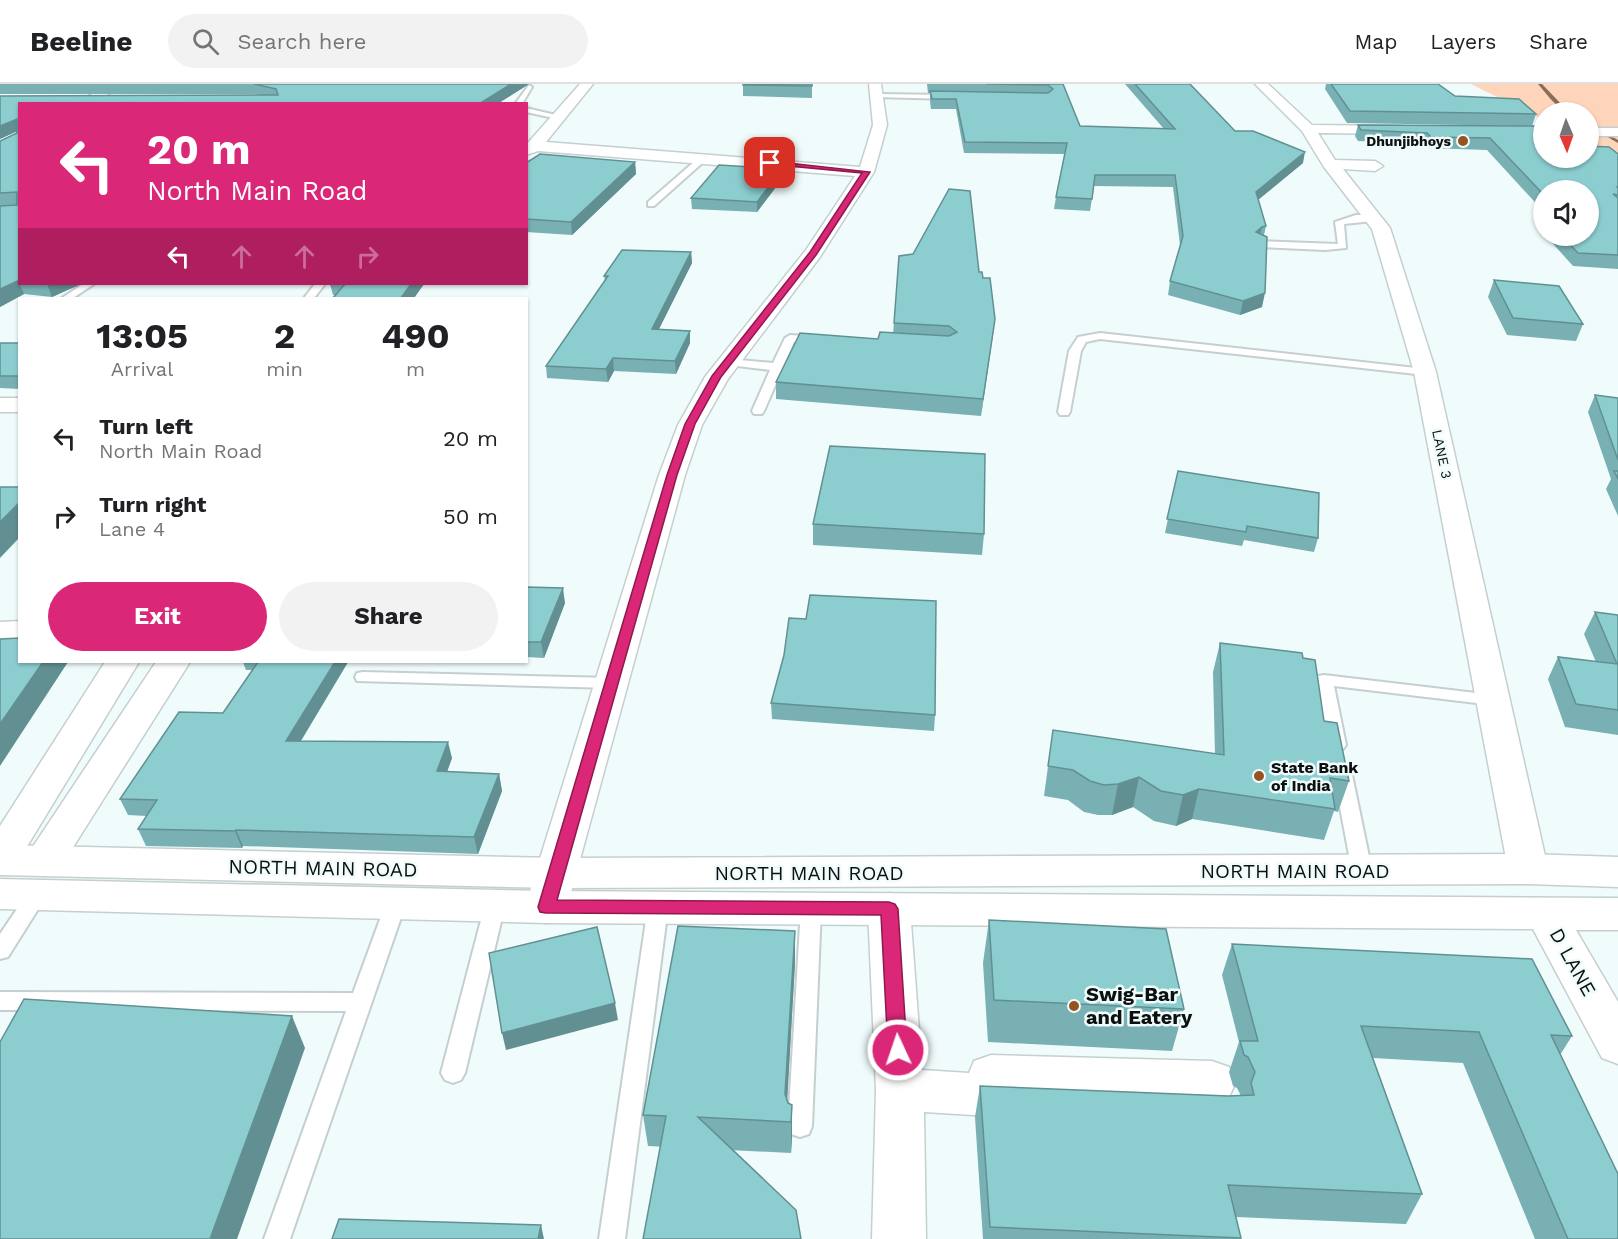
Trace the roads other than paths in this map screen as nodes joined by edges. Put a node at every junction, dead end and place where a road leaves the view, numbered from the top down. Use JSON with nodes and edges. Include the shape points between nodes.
{"nodes":[{"id":1,"x":119,"y":84,"type":"edge"},
{"id":2,"x":587,"y":84,"type":"edge"},
{"id":3,"x":1261,"y":84,"type":"edge"},
{"id":4,"x":528,"y":87,"type":"dead end"},
{"id":5,"x":876,"y":90,"type":"edge"},
{"id":6,"x":957,"y":97,"type":"edge"},
{"id":7,"x":67,"y":100,"type":"edge"},
{"id":8,"x":124,"y":100,"type":"edge"},
{"id":9,"x":85,"y":102,"type":"edge"},
{"id":10,"x":519,"y":102,"type":"edge"},
{"id":11,"x":528,"y":110,"type":"edge"},
{"id":12,"x":558,"y":117,"type":"junction"},
{"id":13,"x":1308,"y":129,"type":"junction"},
{"id":14,"x":1414,"y":130,"type":"edge"},
{"id":15,"x":1599,"y":132,"type":"edge"},
{"id":16,"x":1618,"y":132,"type":"edge"},
{"id":17,"x":529,"y":149,"type":"edge"},
{"id":18,"x":705,"y":158,"type":"junction"},
{"id":19,"x":1330,"y":164,"type":"junction"},
{"id":20,"x":1375,"y":166,"type":"dead end"},
{"id":21,"x":866,"y":172,"type":"junction"},
{"id":22,"x":651,"y":204,"type":"dead end"},
{"id":23,"x":1373,"y":218,"type":"junction"},
{"id":24,"x":1260,"y":244,"type":"edge"},
{"id":25,"x":87,"y":285,"type":"edge"},
{"id":26,"x":319,"y":285,"type":"edge"},
{"id":27,"x":69,"y":297,"type":"edge"},
{"id":28,"x":310,"y":297,"type":"edge"},
{"id":29,"x":835,"y":341,"type":"edge"},
{"id":30,"x":729,"y":362,"type":"junction"},
{"id":31,"x":777,"y":367,"type":"junction"},
{"id":32,"x":1425,"y":372,"type":"junction"},
{"id":33,"x":0,"y":405,"type":"edge"},
{"id":34,"x":18,"y":405,"type":"edge"},
{"id":35,"x":758,"y":411,"type":"dead end"},
{"id":36,"x":1064,"y":412,"type":"dead end"},
{"id":37,"x":18,"y":631,"type":"edge"},
{"id":38,"x":0,"y":632,"type":"edge"},
{"id":39,"x":121,"y":663,"type":"edge"},
{"id":40,"x":172,"y":663,"type":"edge"},
{"id":41,"x":363,"y":677,"type":"dead end"},
{"id":42,"x":612,"y":682,"type":"junction"},
{"id":43,"x":1493,"y":700,"type":"junction"},
{"id":44,"x":0,"y":859,"type":"edge"},
{"id":45,"x":1528,"y":869,"type":"junction"},
{"id":46,"x":1362,"y":871,"type":"junction"},
{"id":47,"x":1618,"y":872,"type":"edge"},
{"id":48,"x":27,"y":883,"type":"edge"},
{"id":49,"x":551,"y":890,"type":"junction"},
{"id":50,"x":396,"y":903,"type":"junction"},
{"id":51,"x":495,"y":905,"type":"junction"},
{"id":52,"x":658,"y":907,"type":"junction"},
{"id":53,"x":811,"y":908,"type":"junction"},
{"id":54,"x":889,"y":909,"type":"junction"},
{"id":55,"x":1545,"y":912,"type":"junction"},
{"id":56,"x":1618,"y":914,"type":"edge"},
{"id":57,"x":0,"y":951,"type":"edge"},
{"id":58,"x":0,"y":1001,"type":"edge"},
{"id":59,"x":361,"y":1002,"type":"junction"},
{"id":60,"x":1618,"y":1044,"type":"edge"},
{"id":61,"x":453,"y":1073,"type":"dead end"},
{"id":62,"x":899,"y":1082,"type":"junction"},
{"id":63,"x":1215,"y":1093,"type":"edge"},
{"id":64,"x":800,"y":1126,"type":"dead end"},
{"id":65,"x":277,"y":1239,"type":"edge"},
{"id":66,"x":612,"y":1239,"type":"edge"},
{"id":67,"x":899,"y":1239,"type":"edge"}],
"edges":[{"from":1,"to":9,"type":"street"},
{"from":2,"to":12,"type":"street"},
{"from":3,"to":13,"type":"street","name":"LANE 3"},
{"from":4,"to":10,"type":"lane"},
{"from":5,"to":6,"type":"lane"},
{"from":5,"to":21,"type":"street","via":[[880,124]]},
{"from":7,"to":9,"type":"street"},
{"from":8,"to":9,"type":"street"},
{"from":11,"to":12,"type":"lane"},
{"from":12,"to":17,"type":"street"},
{"from":13,"to":14,"type":"street"},
{"from":13,"to":19,"type":"street","name":"LANE 3"},
{"from":15,"to":16,"type":"street"},
{"from":17,"to":18,"type":"street"},
{"from":18,"to":21,"type":"street"},
{"from":18,"to":22,"type":"lane"},
{"from":19,"to":20,"type":"street"},
{"from":19,"to":23,"type":"street","name":"LANE 3"},
{"from":21,"to":30,"type":"street","via":[[813,253]]},
{"from":23,"to":24,"type":"lane","via":[[1339,222],[1343,246]]},
{"from":23,"to":32,"type":"street","name":"LANE 3","via":[[1381,228]]},
{"from":25,"to":27,"type":"lane"},
{"from":26,"to":28,"type":"lane"},
{"from":29,"to":31,"type":"lane","via":[[790,338]]},
{"from":30,"to":31,"type":"lane"},
{"from":30,"to":42,"type":"street","via":[[690,424]]},
{"from":31,"to":35,"type":"lane"},
{"from":32,"to":36,"type":"lane","via":[[1100,336],[1082,339],[1075,351]]},
{"from":32,"to":43,"type":"street","name":"LANE 3"},
{"from":33,"to":34,"type":"street"},
{"from":37,"to":38,"type":"street"},
{"from":39,"to":44,"type":"street"},
{"from":40,"to":48,"type":"street"},
{"from":41,"to":42,"type":"lane"},
{"from":42,"to":49,"type":"street"},
{"from":43,"to":45,"type":"street","name":"LANE 3"},
{"from":43,"to":46,"type":"lane","via":[[1324,680]]},
{"from":44,"to":48,"type":"street","name":"NORTH MAIN ROAD"},
{"from":45,"to":46,"type":"street","name":"NORTH MAIN ROAD"},
{"from":45,"to":47,"type":"street","name":"NORTH MAIN ROAD"},
{"from":46,"to":49,"type":"street","name":"NORTH MAIN ROAD"},
{"from":48,"to":49,"type":"street","name":"NORTH MAIN ROAD"},
{"from":48,"to":50,"type":"street","name":"NORTH MAIN ROAD"},
{"from":48,"to":57,"type":"lane"},
{"from":49,"to":51,"type":"street","name":"NORTH MAIN ROAD"},
{"from":49,"to":52,"type":"street","name":"NORTH MAIN ROAD"},
{"from":50,"to":51,"type":"street","name":"NORTH MAIN ROAD"},
{"from":50,"to":59,"type":"lane"},
{"from":51,"to":61,"type":"lane"},
{"from":52,"to":53,"type":"street","name":"NORTH MAIN ROAD"},
{"from":52,"to":66,"type":"lane"},
{"from":53,"to":54,"type":"street","name":"NORTH MAIN ROAD"},
{"from":53,"to":64,"type":"lane"},
{"from":54,"to":55,"type":"street","name":"NORTH MAIN ROAD"},
{"from":54,"to":62,"type":"street"},
{"from":55,"to":56,"type":"street","name":"NORTH MAIN ROAD"},
{"from":55,"to":60,"type":"street","name":"D LANE"},
{"from":58,"to":59,"type":"lane"},
{"from":59,"to":65,"type":"lane"},
{"from":62,"to":63,"type":"street"},
{"from":62,"to":67,"type":"street"}]}
